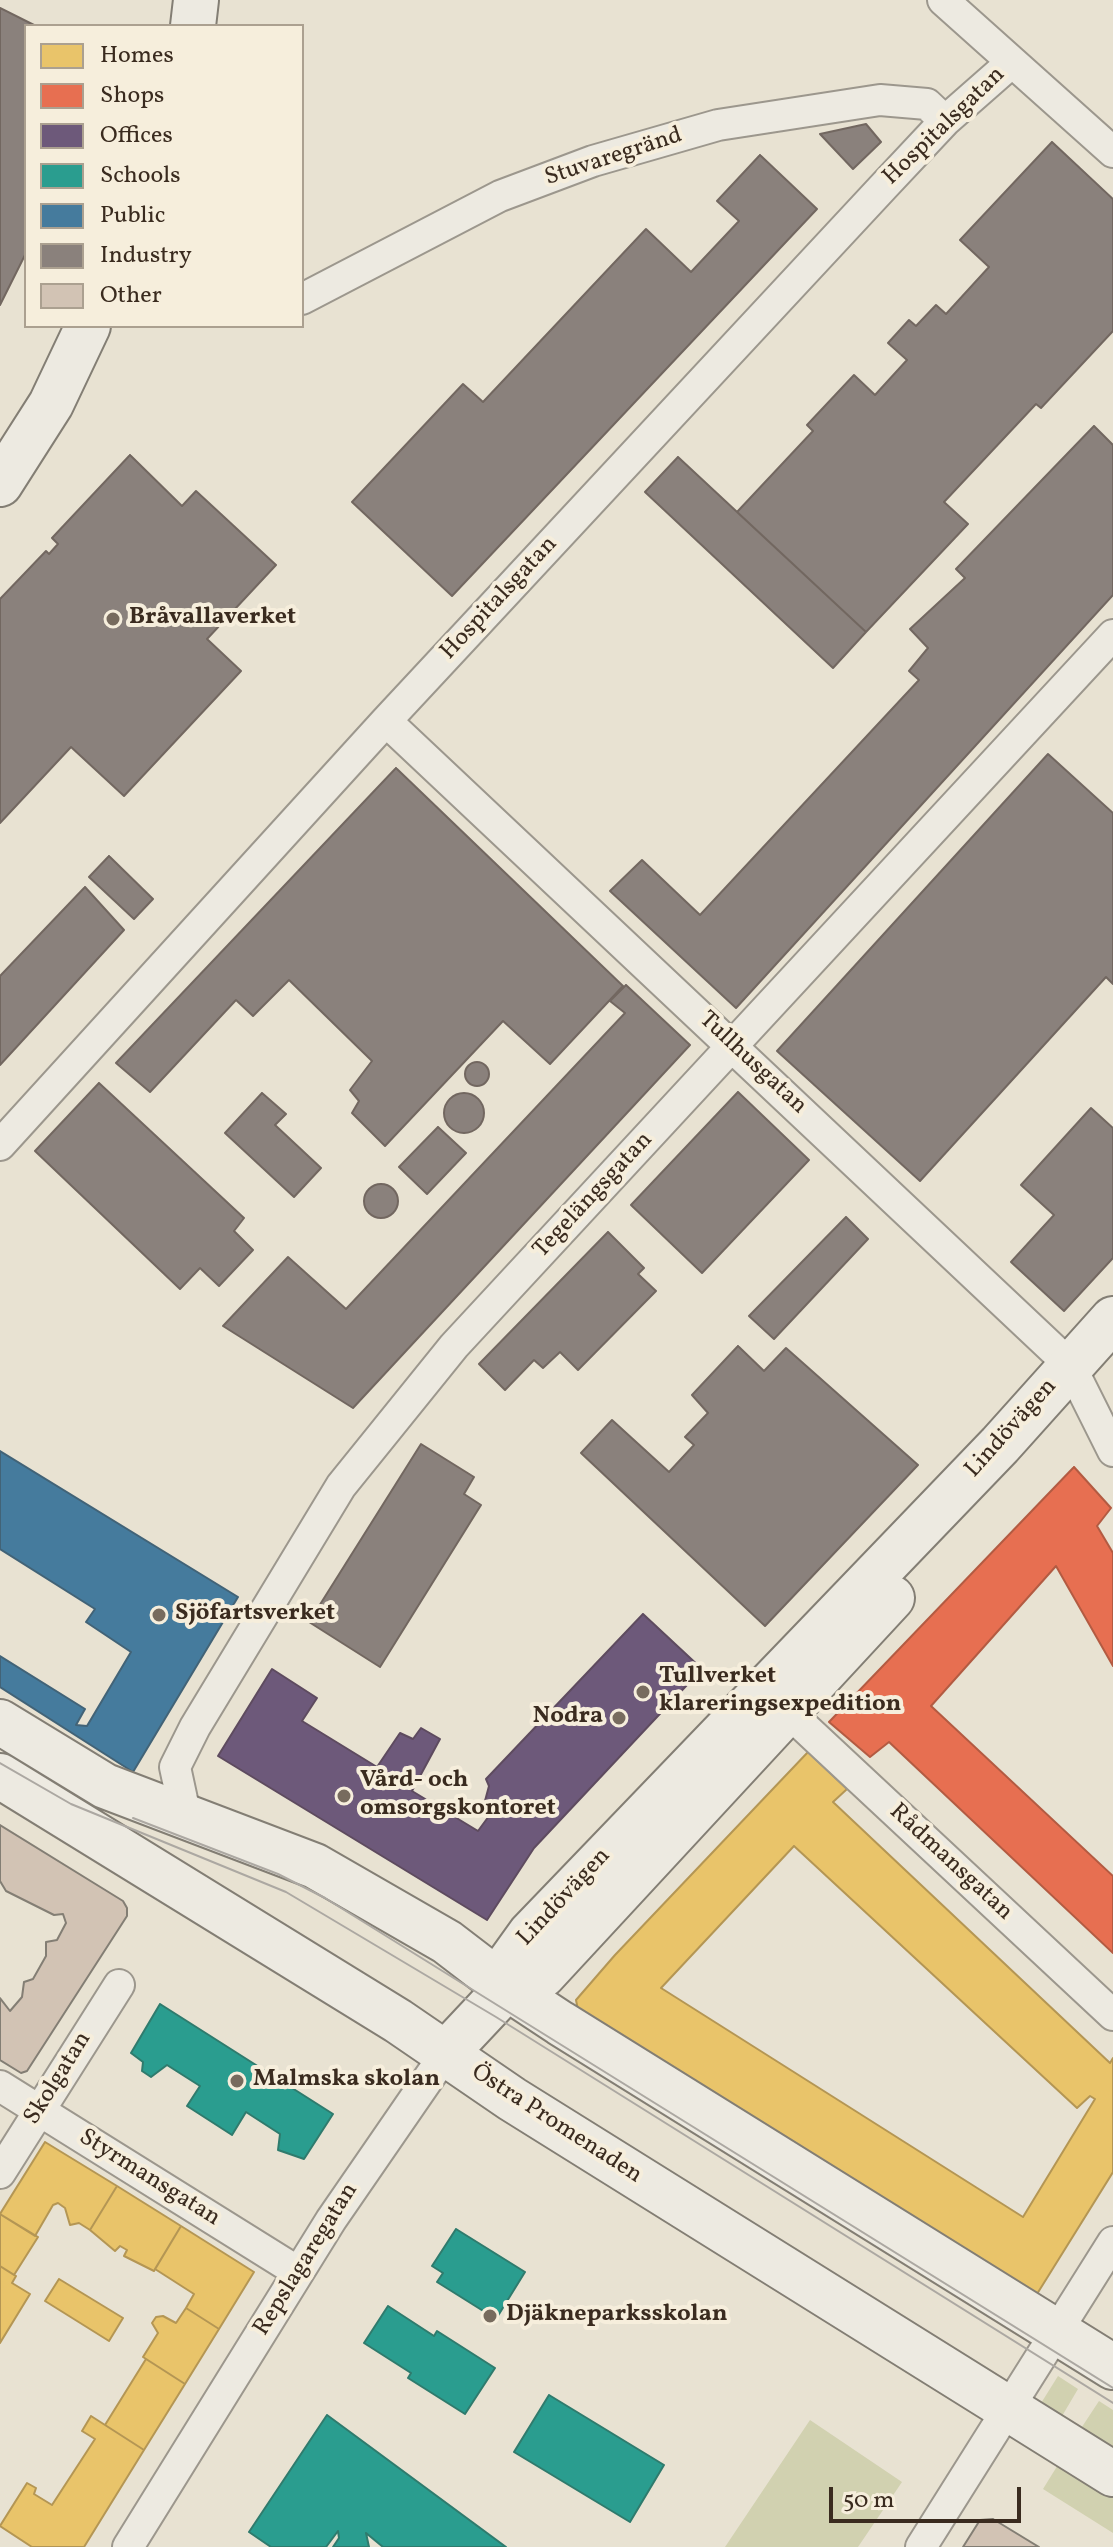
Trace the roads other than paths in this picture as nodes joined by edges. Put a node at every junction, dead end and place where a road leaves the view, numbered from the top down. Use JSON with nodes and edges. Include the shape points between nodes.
{"nodes":[{"id":1,"x":196,"y":0,"type":"edge"},
{"id":2,"x":208,"y":0,"type":"edge"},
{"id":3,"x":943,"y":0,"type":"edge"},
{"id":4,"x":195,"y":24,"type":"edge"},
{"id":5,"x":196,"y":24,"type":"edge"},
{"id":6,"x":1011,"y":63,"type":"junction"},
{"id":7,"x":945,"y":121,"type":"junction"},
{"id":8,"x":1113,"y":152,"type":"edge"},
{"id":9,"x":304,"y":298,"type":"edge"},
{"id":10,"x":87,"y":328,"type":"edge"},
{"id":11,"x":0,"y":484,"type":"edge"},
{"id":12,"x":1113,"y":635,"type":"edge"},
{"id":13,"x":386,"y":721,"type":"junction"},
{"id":14,"x":735,"y":1046,"type":"junction"},
{"id":15,"x":0,"y":1145,"type":"edge"},
{"id":16,"x":1113,"y":1319,"type":"edge"},
{"id":17,"x":1092,"y":1385,"type":"edge"},
{"id":18,"x":1113,"y":1451,"type":"edge"},
{"id":19,"x":787,"y":1711,"type":"junction"},
{"id":20,"x":0,"y":1722,"type":"edge"},
{"id":21,"x":0,"y":1776,"type":"edge"},
{"id":22,"x":186,"y":1818,"type":"junction"},
{"id":23,"x":119,"y":1985,"type":"dead end"},
{"id":24,"x":507,"y":1988,"type":"junction"},
{"id":25,"x":1113,"y":2015,"type":"edge"},
{"id":26,"x":446,"y":2053,"type":"junction"},
{"id":27,"x":0,"y":2086,"type":"edge"},
{"id":28,"x":40,"y":2110,"type":"junction"},
{"id":29,"x":0,"y":2173,"type":"edge"},
{"id":30,"x":1113,"y":2242,"type":"edge"},
{"id":31,"x":298,"y":2272,"type":"junction"},
{"id":32,"x":1056,"y":2333,"type":"junction"},
{"id":33,"x":1113,"y":2367,"type":"edge"},
{"id":34,"x":1008,"y":2410,"type":"junction"},
{"id":35,"x":1113,"y":2474,"type":"edge"},
{"id":36,"x":128,"y":2547,"type":"edge"},
{"id":37,"x":921,"y":2547,"type":"edge"}],
"edges":[{"from":1,"to":4,"type":"main road"},
{"from":2,"to":5,"type":"street"},
{"from":3,"to":6,"type":"street"},
{"from":6,"to":7,"type":"street","name":"Hospitalsgatan"},
{"from":6,"to":8,"type":"street"},
{"from":7,"to":9,"type":"street","name":"Stuvaregränd","via":[[927,104],[880,100],[718,125],[593,161],[500,196]]},
{"from":7,"to":13,"type":"street","name":"Hospitalsgatan"},
{"from":10,"to":11,"type":"main road","via":[[51,404]]},
{"from":12,"to":14,"type":"street","name":"Tegelängsgatan"},
{"from":13,"to":14,"type":"street","name":"Tullhusgatan"},
{"from":13,"to":15,"type":"street","name":"Hospitalsgatan"},
{"from":14,"to":17,"type":"street","name":"Tullhusgatan"},
{"from":14,"to":22,"type":"street","name":"Tegelängsgatan","via":[[454,1346],[341,1486],[175,1767]]},
{"from":16,"to":17,"type":"main road","name":"Lindövägen"},
{"from":17,"to":18,"type":"street","name":"Tullhusgatan"},
{"from":17,"to":19,"type":"main road","name":"Lindövägen"},
{"from":17,"to":24,"type":"main road","name":"Lindövägen","via":[[1000,1445],[516,1949],[507,1966]]},
{"from":19,"to":24,"type":"main road","name":"Lindövägen","via":[[543,1975]]},
{"from":19,"to":25,"type":"street","name":"Rådmansgatan"},
{"from":20,"to":22,"type":"main road","via":[[105,1786]]},
{"from":21,"to":26,"type":"main road","name":"Östra Promenaden"},
{"from":22,"to":24,"type":"main road","via":[[315,1866],[447,1942]]},
{"from":23,"to":28,"type":"street","name":"Skolgatan"},
{"from":24,"to":26,"type":"main road","name":"Repslagaregatan"},
{"from":24,"to":32,"type":"main road"},
{"from":26,"to":31,"type":"street","name":"Repslagaregatan"},
{"from":26,"to":34,"type":"main road","name":"Östra Promenaden"},
{"from":27,"to":28,"type":"street","name":"Styrmansgatan"},
{"from":28,"to":29,"type":"street","name":"Skolgatan"},
{"from":28,"to":31,"type":"street","name":"Styrmansgatan"},
{"from":30,"to":32,"type":"street"},
{"from":31,"to":36,"type":"street","name":"Repslagaregatan"},
{"from":32,"to":33,"type":"main road"},
{"from":32,"to":34,"type":"street"},
{"from":34,"to":35,"type":"main road","name":"Östra Promenaden"},
{"from":34,"to":37,"type":"street"}]}
